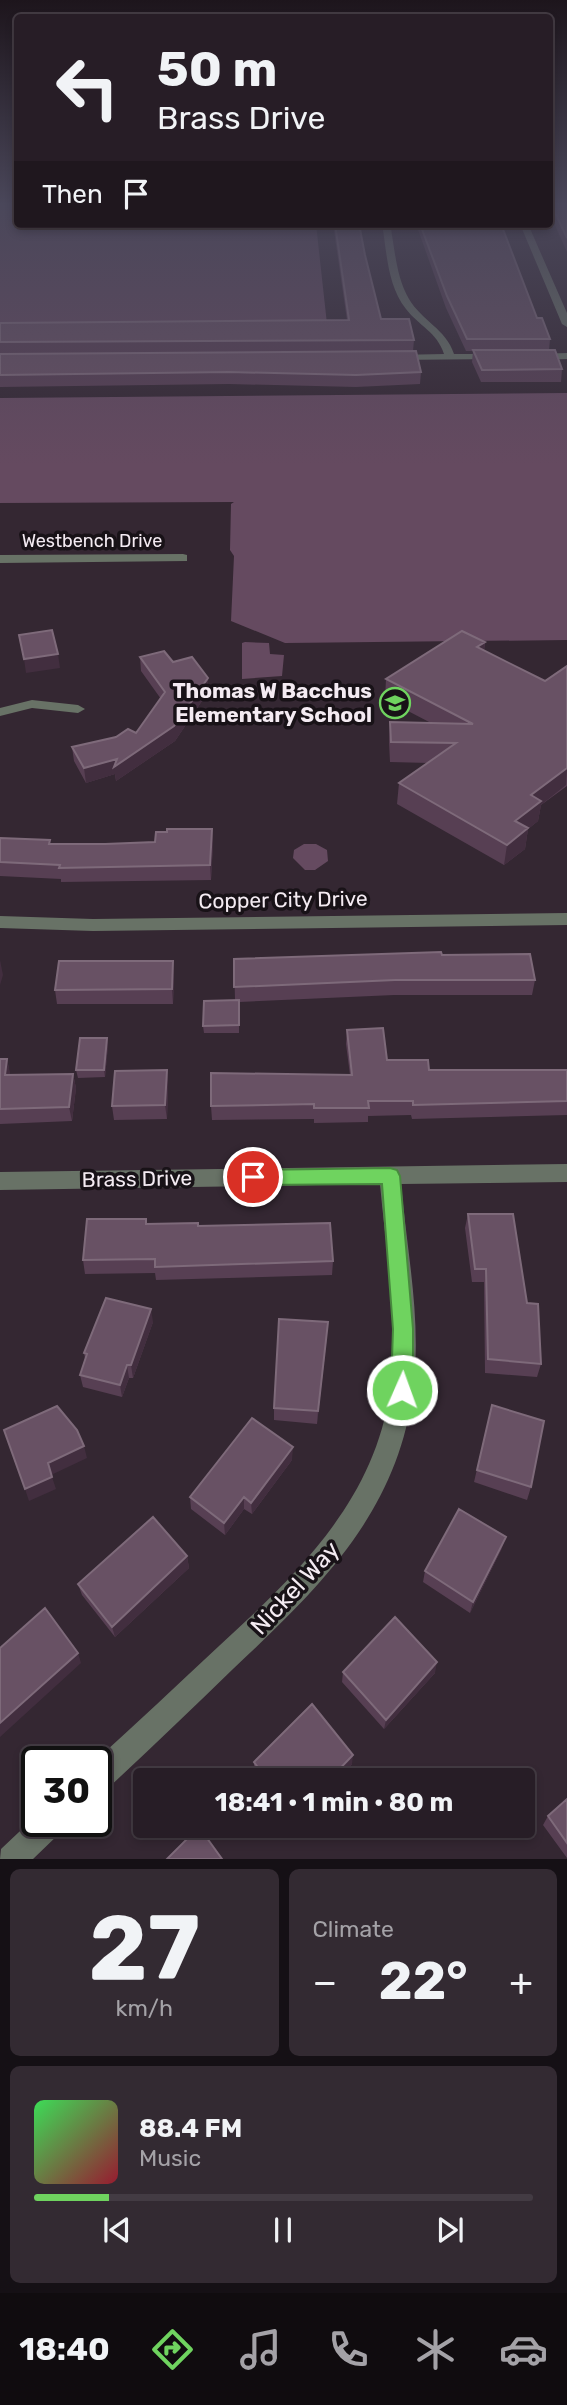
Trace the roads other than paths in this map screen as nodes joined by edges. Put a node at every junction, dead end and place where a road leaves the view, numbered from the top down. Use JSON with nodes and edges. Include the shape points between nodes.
{"nodes":[{"id":1,"x":402,"y":291,"type":"edge"},
{"id":2,"x":553,"y":291,"type":"edge"},
{"id":3,"x":567,"y":324,"type":"edge"},
{"id":4,"x":567,"y":356,"type":"edge"},
{"id":5,"x":450,"y":357,"type":"junction"},
{"id":6,"x":502,"y":357,"type":"edge"},
{"id":7,"x":528,"y":357,"type":"edge"},
{"id":8,"x":382,"y":358,"type":"edge"},
{"id":9,"x":183,"y":558,"type":"dead end"},
{"id":10,"x":0,"y":559,"type":"edge"},
{"id":11,"x":78,"y":709,"type":"dead end"},
{"id":12,"x":0,"y":712,"type":"edge"},
{"id":13,"x":567,"y":919,"type":"edge"},
{"id":14,"x":0,"y":922,"type":"edge"},
{"id":15,"x":567,"y":1173,"type":"edge"},
{"id":16,"x":390,"y":1176,"type":"junction"},
{"id":17,"x":0,"y":1184,"type":"edge"},
{"id":18,"x":112,"y":1765,"type":"edge"},
{"id":19,"x":35,"y":1837,"type":"edge"},
{"id":20,"x":11,"y":1859,"type":"edge"}],
"edges":[{"from":1,"to":5,"type":"street","via":[[415,312],[440,332]]},
{"from":2,"to":3,"type":"street"},
{"from":4,"to":7,"type":"street"},
{"from":5,"to":6,"type":"street"},
{"from":5,"to":8,"type":"street"},
{"from":9,"to":10,"type":"street","name":"Westbench Drive"},
{"from":11,"to":12,"type":"street","via":[[32,704]]},
{"from":13,"to":14,"type":"street","name":"Copper City Drive"},
{"from":15,"to":16,"type":"street","name":"Brass Drive"},
{"from":16,"to":17,"type":"street","name":"Brass Drive"},
{"from":16,"to":18,"type":"street","name":"Nickel Way","via":[[403,1336],[402,1390],[393,1432],[364,1503],[323,1565]]},
{"from":19,"to":20,"type":"street"}]}
